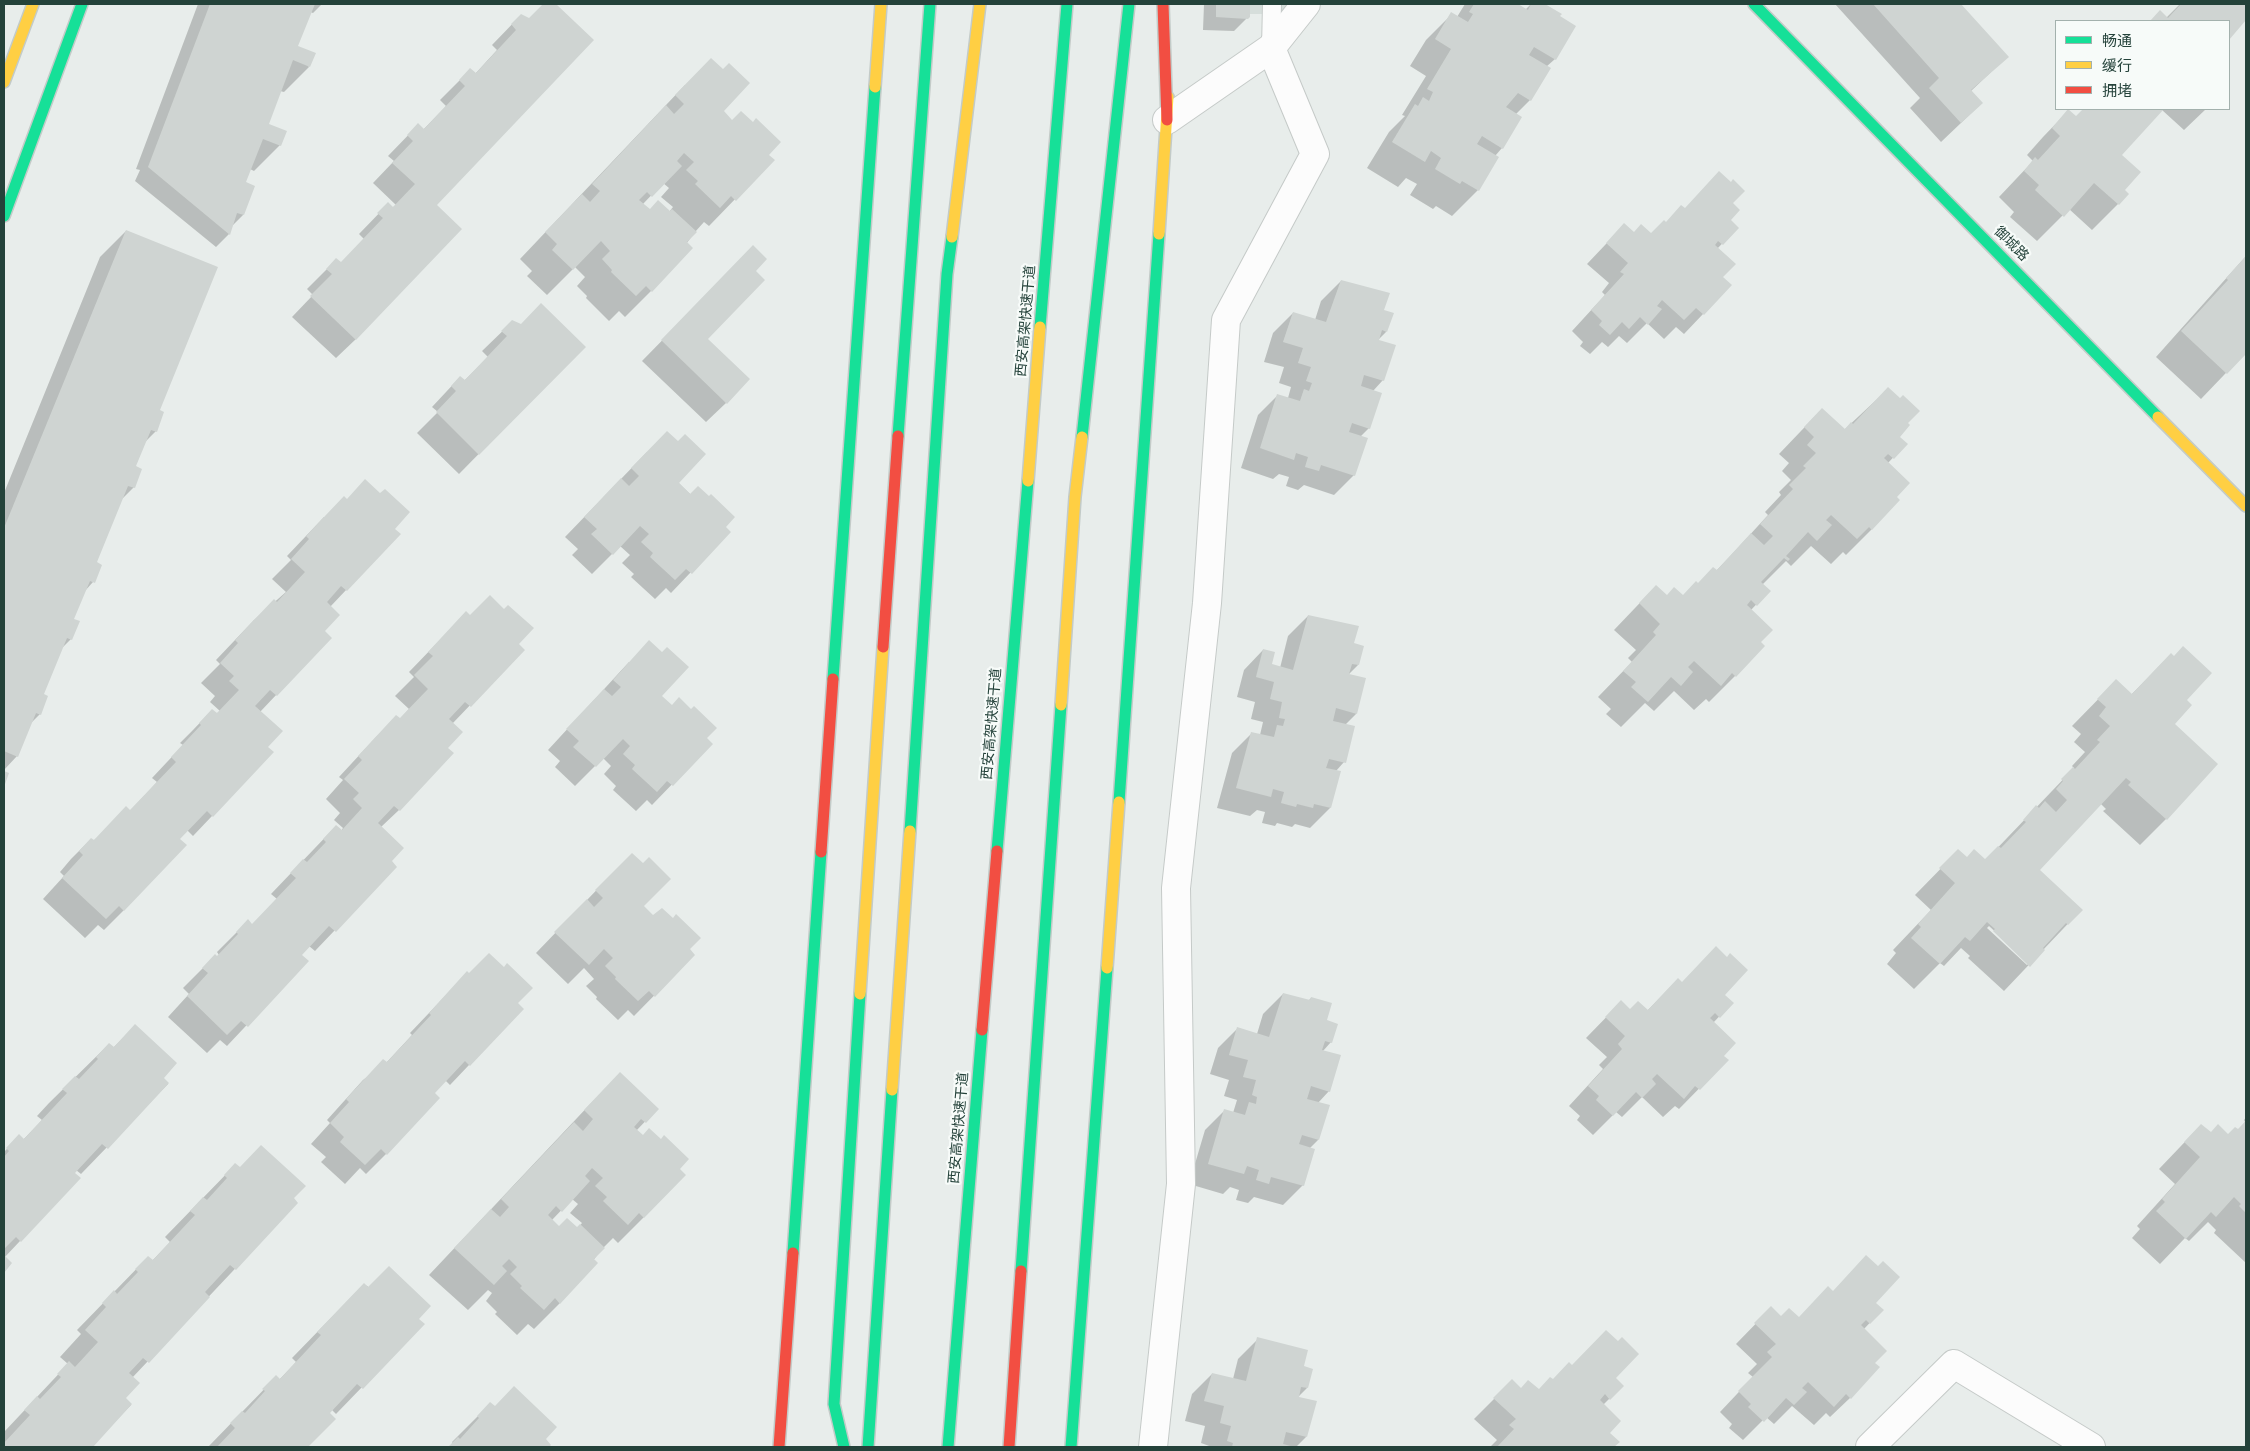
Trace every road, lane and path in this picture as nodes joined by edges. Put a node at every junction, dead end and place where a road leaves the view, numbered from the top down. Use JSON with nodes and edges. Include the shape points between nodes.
{"nodes":[{"id":1,"x":34,"y":4,"type":"edge"},
{"id":2,"x":82,"y":4,"type":"edge"},
{"id":3,"x":881,"y":4,"type":"edge"},
{"id":4,"x":930,"y":4,"type":"edge"},
{"id":5,"x":980,"y":4,"type":"edge"},
{"id":6,"x":1067,"y":4,"type":"edge"},
{"id":7,"x":1129,"y":4,"type":"edge"},
{"id":8,"x":1163,"y":4,"type":"edge"},
{"id":9,"x":1175,"y":4,"type":"edge"},
{"id":10,"x":1272,"y":4,"type":"edge"},
{"id":11,"x":1306,"y":4,"type":"edge"},
{"id":12,"x":1754,"y":4,"type":"edge"},
{"id":13,"x":1271,"y":48,"type":"junction"},
{"id":14,"x":4,"y":82,"type":"edge"},
{"id":15,"x":1167,"y":120,"type":"junction"},
{"id":16,"x":4,"y":216,"type":"edge"},
{"id":17,"x":2246,"y":506,"type":"edge"},
{"id":18,"x":779,"y":1447,"type":"edge"},
{"id":19,"x":844,"y":1447,"type":"edge"},
{"id":20,"x":868,"y":1447,"type":"edge"},
{"id":21,"x":948,"y":1447,"type":"edge"},
{"id":22,"x":1009,"y":1447,"type":"edge"},
{"id":23,"x":1071,"y":1447,"type":"edge"},
{"id":24,"x":1153,"y":1447,"type":"edge"},
{"id":25,"x":1870,"y":1447,"type":"edge"},
{"id":26,"x":2091,"y":1447,"type":"edge"}],
"edges":[{"from":1,"to":14,"type":"main road"},
{"from":2,"to":16,"type":"main road"},
{"from":3,"to":18,"type":"main road"},
{"from":4,"to":19,"type":"main road","via":[[880,682],[834,1404]]},
{"from":5,"to":20,"type":"main road","via":[[947,274]]},
{"from":6,"to":21,"type":"main road","name":"西安高架快速干道"},
{"from":7,"to":22,"type":"main road","via":[[1074,497]]},
{"from":8,"to":15,"type":"main road"},
{"from":9,"to":15,"type":"main road"},
{"from":10,"to":13,"type":"lane"},
{"from":11,"to":13,"type":"street"},
{"from":12,"to":17,"type":"main road","name":"御城路"},
{"from":13,"to":15,"type":"street"},
{"from":13,"to":24,"type":"street","via":[[1315,154],[1226,320],[1207,603],[1176,888],[1181,1184]]},
{"from":15,"to":23,"type":"main road"},
{"from":25,"to":26,"type":"street","via":[[1954,1364]]}]}
